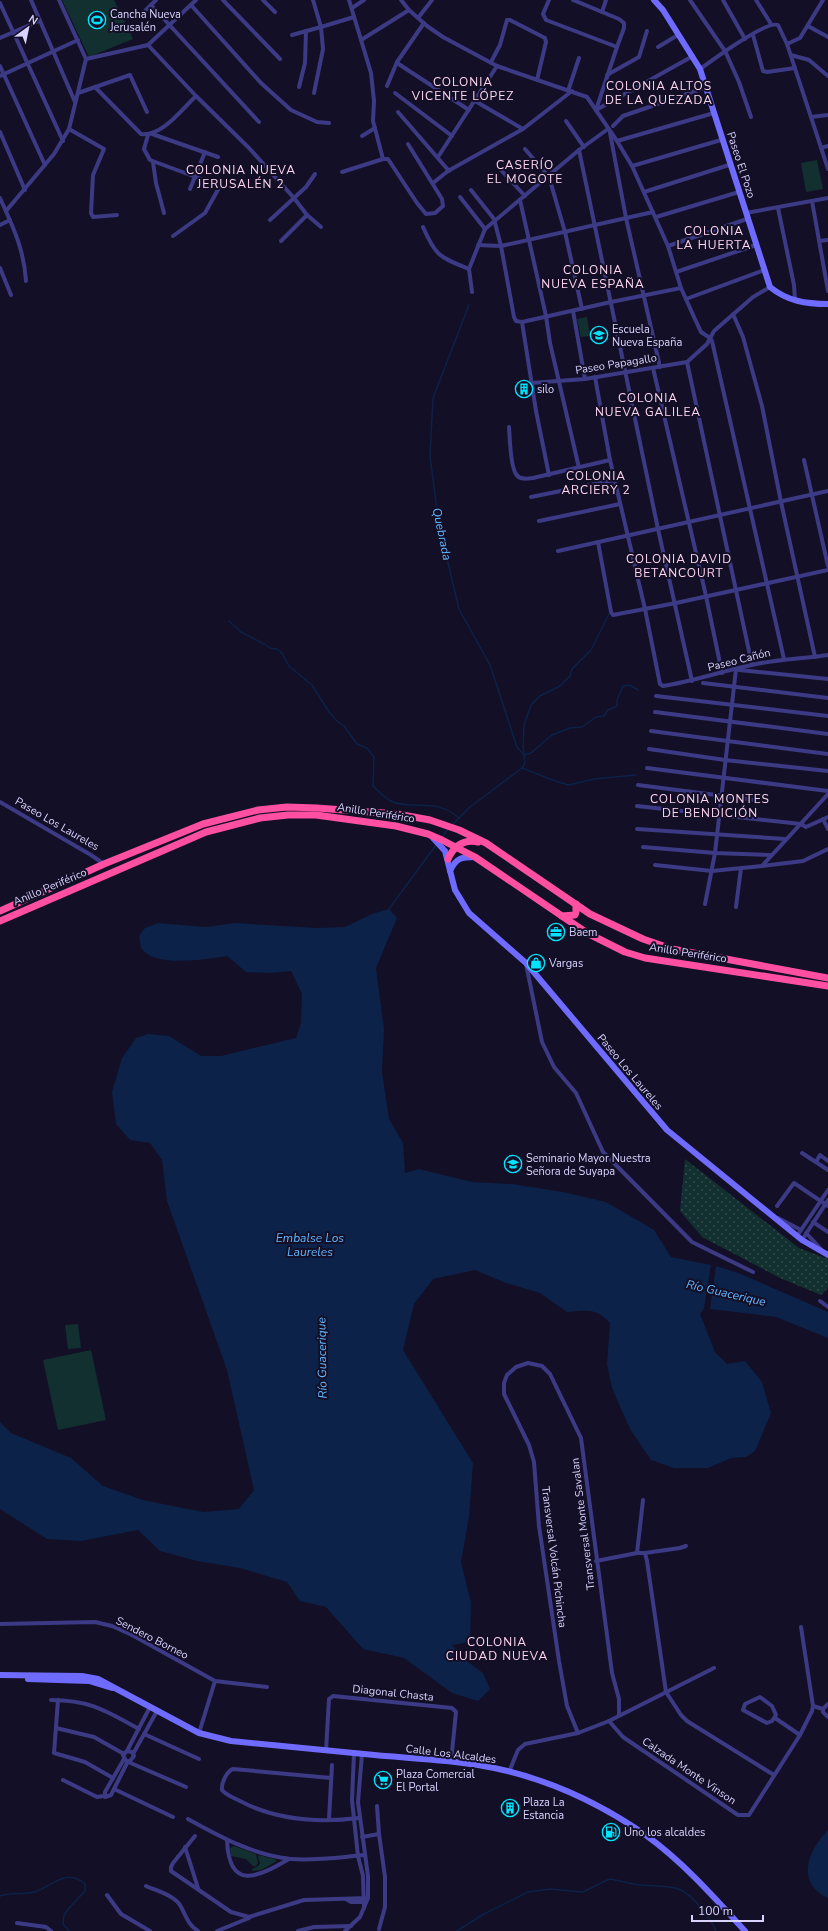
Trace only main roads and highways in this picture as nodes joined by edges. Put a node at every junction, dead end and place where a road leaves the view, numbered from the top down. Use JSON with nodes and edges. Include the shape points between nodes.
{"nodes":[{"id":1,"x":486,"y":843,"type":"junction"},
{"id":2,"x":457,"y":846,"type":"junction"},
{"id":3,"x":448,"y":859,"type":"road end"},
{"id":4,"x":576,"y":904,"type":"junction"},
{"id":5,"x":0,"y":911,"type":"edge"},
{"id":6,"x":561,"y":916,"type":"junction"},
{"id":7,"x":0,"y":921,"type":"edge"},
{"id":8,"x":828,"y":978,"type":"edge"},
{"id":9,"x":828,"y":986,"type":"edge"}],
"edges":[{"from":1,"to":2,"type":"highway","via":[[470,840]]},
{"from":1,"to":4,"type":"highway","name":"Anillo Periférico"},
{"from":1,"to":5,"type":"highway","name":"Anillo Periférico","via":[[430,820],[396,814],[287,807],[258,810],[203,824],[104,864]]},
{"from":2,"to":3,"type":"highway"},
{"from":2,"to":6,"type":"highway","name":"Anillo Periférico"},
{"from":2,"to":7,"type":"highway","name":"Anillo Periférico","via":[[428,834],[396,826],[316,815],[260,818],[206,832]]},
{"from":4,"to":6,"type":"highway","via":[[574,915]]},
{"from":4,"to":8,"type":"highway","name":"Anillo Periférico","via":[[626,932],[672,949]]},
{"from":6,"to":9,"type":"highway","name":"Anillo Periférico","via":[[604,942],[645,958]]}]}
